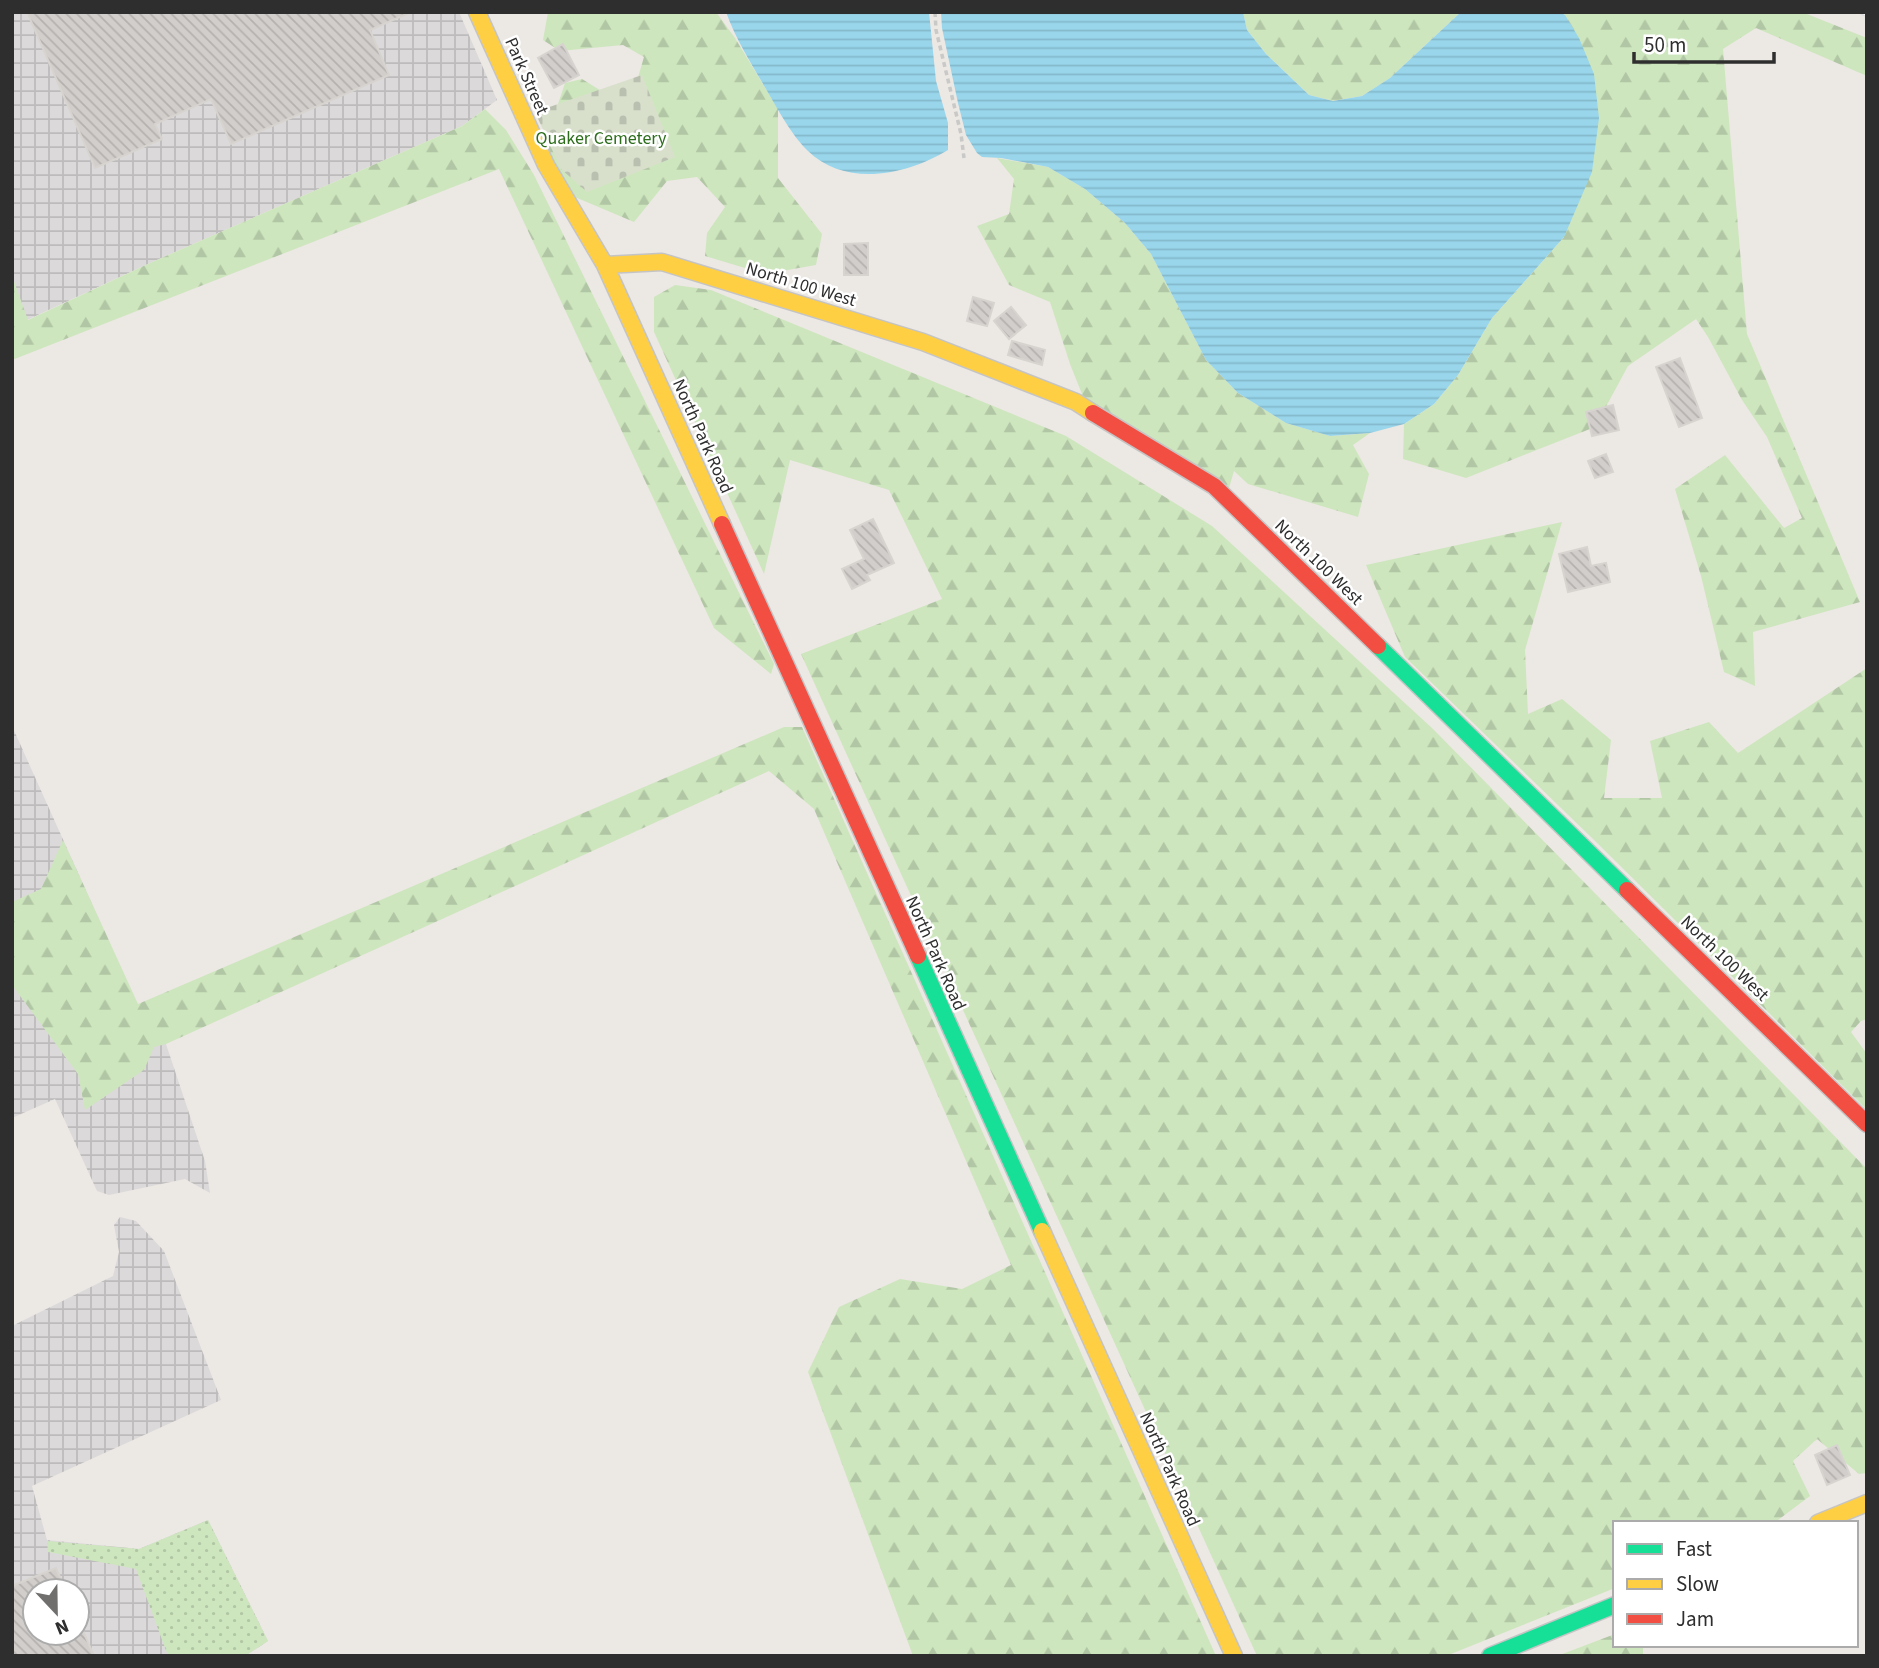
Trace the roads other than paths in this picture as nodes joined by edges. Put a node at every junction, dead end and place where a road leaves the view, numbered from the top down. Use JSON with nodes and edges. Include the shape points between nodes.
{"nodes":[{"id":1,"x":477,"y":12,"type":"edge"},
{"id":2,"x":605,"y":265,"type":"junction"},
{"id":3,"x":1867,"y":1124,"type":"edge"},
{"id":4,"x":1867,"y":1503,"type":"edge"},
{"id":5,"x":1823,"y":1521,"type":"edge"},
{"id":6,"x":1613,"y":1606,"type":"edge"},
{"id":7,"x":1234,"y":1656,"type":"edge"},
{"id":8,"x":1490,"y":1656,"type":"edge"}],
"edges":[{"from":1,"to":2,"type":"street","name":"Park Street","via":[[546,165]]},
{"from":2,"to":3,"type":"street","name":"North 100 West","via":[[662,262],[923,342],[1076,401],[1214,486]]},
{"from":2,"to":7,"type":"street","name":"North Park Road"},
{"from":4,"to":5,"type":"street"},
{"from":6,"to":8,"type":"street"}]}
